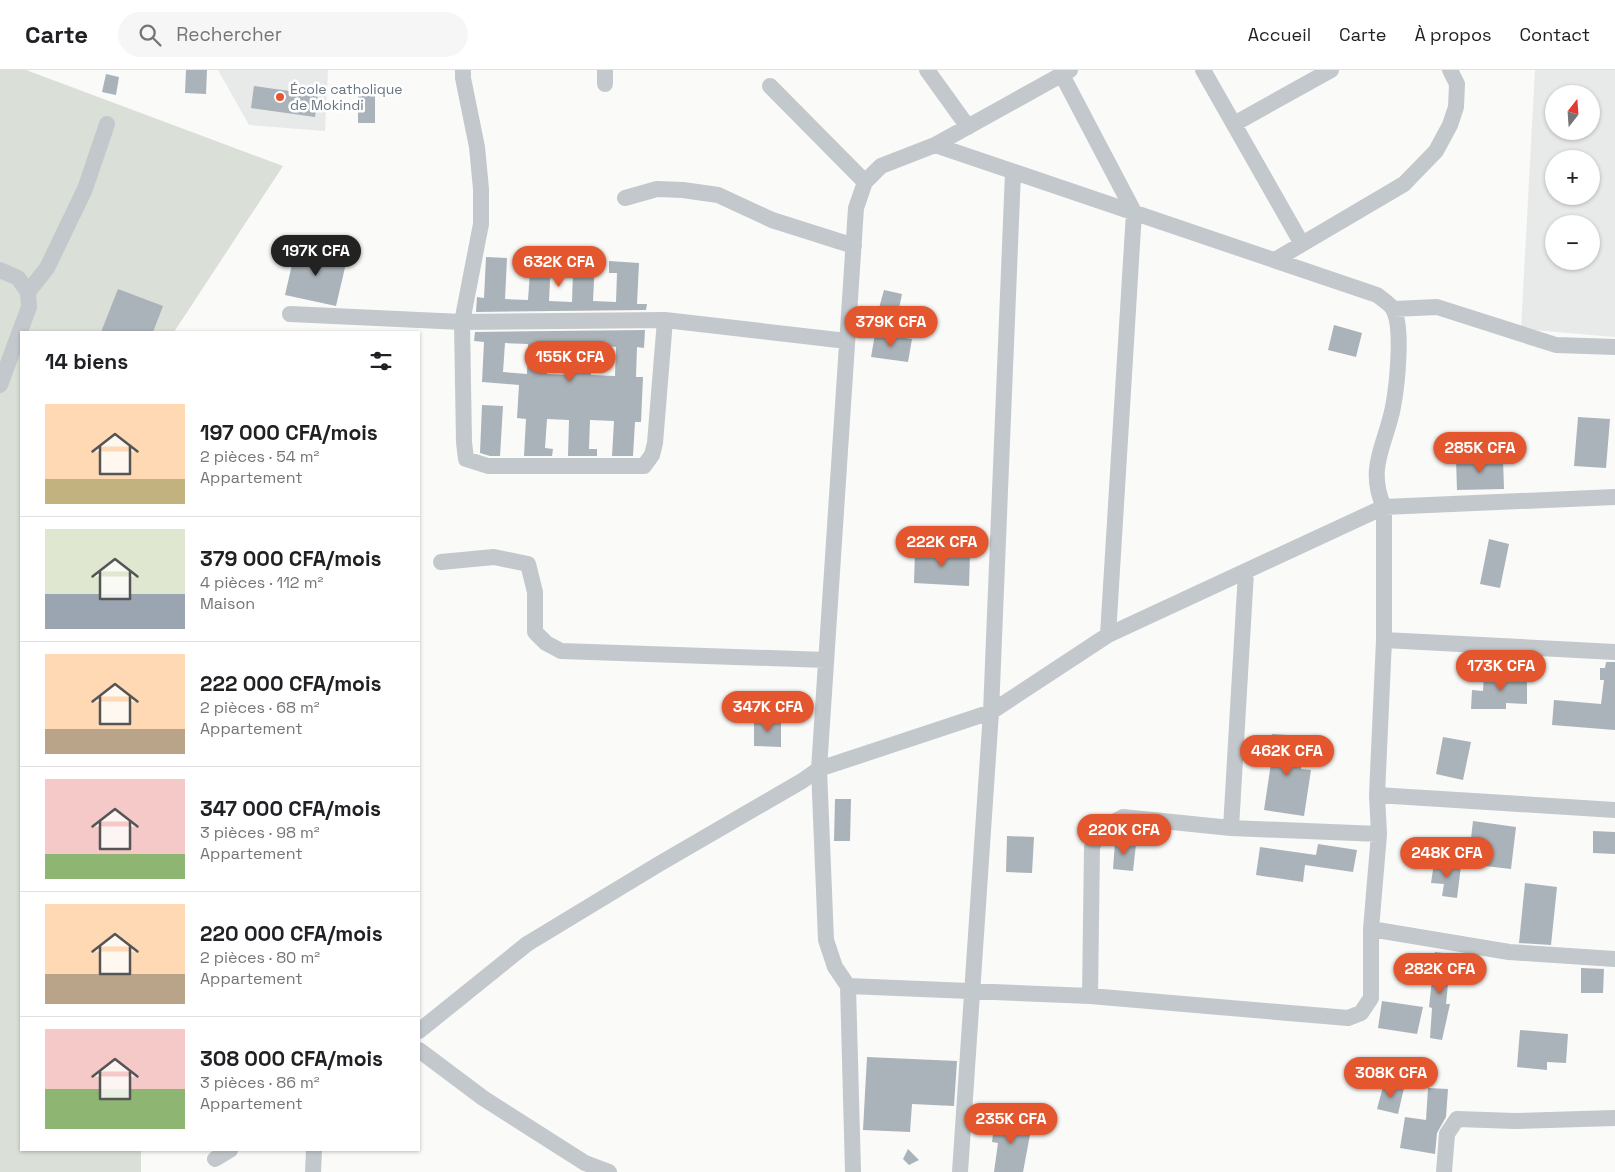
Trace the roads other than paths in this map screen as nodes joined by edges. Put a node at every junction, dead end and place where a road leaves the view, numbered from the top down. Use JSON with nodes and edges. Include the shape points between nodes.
{"nodes":[{"id":1,"x":463,"y":70,"type":"edge"},
{"id":2,"x":928,"y":70,"type":"edge"},
{"id":3,"x":1203,"y":70,"type":"edge"},
{"id":4,"x":1331,"y":70,"type":"edge"},
{"id":5,"x":1450,"y":70,"type":"edge"},
{"id":6,"x":1066,"y":72,"type":"edge"},
{"id":7,"x":770,"y":86,"type":"dead end"},
{"id":8,"x":106,"y":124,"type":"dead end"},
{"id":9,"x":1234,"y":124,"type":"junction"},
{"id":10,"x":968,"y":127,"type":"junction"},
{"id":11,"x":936,"y":145,"type":"junction"},
{"id":12,"x":1013,"y":172,"type":"junction"},
{"id":13,"x":864,"y":182,"type":"junction"},
{"id":14,"x":624,"y":198,"type":"dead end"},
{"id":15,"x":1134,"y":212,"type":"junction"},
{"id":16,"x":1302,"y":244,"type":"junction"},
{"id":17,"x":854,"y":246,"type":"junction"},
{"id":18,"x":1275,"y":260,"type":"junction"},
{"id":19,"x":0,"y":270,"type":"edge"},
{"id":20,"x":28,"y":292,"type":"junction"},
{"id":21,"x":1394,"y":310,"type":"junction"},
{"id":22,"x":290,"y":314,"type":"dead end"},
{"id":23,"x":665,"y":320,"type":"junction"},
{"id":24,"x":462,"y":322,"type":"junction"},
{"id":25,"x":20,"y":331,"type":"edge"},
{"id":26,"x":20,"y":331,"type":"edge"},
{"id":27,"x":847,"y":340,"type":"junction"},
{"id":28,"x":1615,"y":347,"type":"edge"},
{"id":29,"x":0,"y":385,"type":"edge"},
{"id":30,"x":1615,"y":497,"type":"edge"},
{"id":31,"x":1384,"y":507,"type":"junction"},
{"id":32,"x":441,"y":562,"type":"dead end"},
{"id":33,"x":1246,"y":572,"type":"junction"},
{"id":34,"x":1108,"y":636,"type":"junction"},
{"id":35,"x":1384,"y":640,"type":"junction"},
{"id":36,"x":1615,"y":652,"type":"edge"},
{"id":37,"x":826,"y":660,"type":"junction"},
{"id":38,"x":991,"y":712,"type":"junction"},
{"id":39,"x":819,"y":769,"type":"junction"},
{"id":40,"x":1377,"y":795,"type":"junction"},
{"id":41,"x":1615,"y":810,"type":"edge"},
{"id":42,"x":1231,"y":828,"type":"junction"},
{"id":43,"x":1378,"y":834,"type":"junction"},
{"id":44,"x":1371,"y":929,"type":"junction"},
{"id":45,"x":1615,"y":959,"type":"edge"},
{"id":46,"x":848,"y":986,"type":"junction"},
{"id":47,"x":972,"y":992,"type":"junction"},
{"id":48,"x":1090,"y":996,"type":"junction"},
{"id":49,"x":420,"y":1030,"type":"edge"},
{"id":50,"x":420,"y":1051,"type":"edge"},
{"id":51,"x":1615,"y":1118,"type":"edge"},
{"id":52,"x":228,"y":1151,"type":"edge"},
{"id":53,"x":314,"y":1151,"type":"edge"},
{"id":54,"x":215,"y":1159,"type":"dead end"},
{"id":55,"x":313,"y":1172,"type":"edge"},
{"id":56,"x":609,"y":1172,"type":"edge"},
{"id":57,"x":853,"y":1172,"type":"edge"},
{"id":58,"x":960,"y":1172,"type":"edge"},
{"id":59,"x":1444,"y":1172,"type":"edge"}],
"edges":[{"from":1,"to":24,"type":"street","via":[[477,147],[481,224]]},
{"from":2,"to":10,"type":"street"},
{"from":3,"to":9,"type":"street"},
{"from":4,"to":9,"type":"street"},
{"from":5,"to":16,"type":"street","via":[[1457,84],[1456,107],[1436,151],[1404,184]]},
{"from":6,"to":10,"type":"street"},
{"from":6,"to":15,"type":"street"},
{"from":7,"to":13,"type":"street"},
{"from":8,"to":20,"type":"street","via":[[85,189],[47,268]]},
{"from":9,"to":16,"type":"street"},
{"from":10,"to":11,"type":"street"},
{"from":11,"to":12,"type":"street"},
{"from":11,"to":13,"type":"street","via":[[882,166]]},
{"from":12,"to":15,"type":"street"},
{"from":12,"to":38,"type":"street"},
{"from":13,"to":17,"type":"street","via":[[856,208]]},
{"from":14,"to":17,"type":"street","via":[[657,189],[718,195],[772,220]]},
{"from":15,"to":18,"type":"street"},
{"from":15,"to":34,"type":"street"},
{"from":16,"to":18,"type":"street"},
{"from":17,"to":27,"type":"street"},
{"from":18,"to":21,"type":"street","via":[[1378,295]]},
{"from":19,"to":20,"type":"street","via":[[18,278]]},
{"from":20,"to":25,"type":"street","via":[[29,307]]},
{"from":21,"to":28,"type":"street","via":[[1437,307],[1556,345]]},
{"from":21,"to":31,"type":"street","via":[[1400,337],[1393,407],[1376,469],[1378,494]]},
{"from":22,"to":24,"type":"street"},
{"from":23,"to":24,"type":"street"},
{"from":23,"to":24,"type":"street","via":[[655,443],[644,466],[488,466],[466,460]]},
{"from":23,"to":27,"type":"street"},
{"from":26,"to":29,"type":"street"},
{"from":27,"to":37,"type":"street"},
{"from":30,"to":31,"type":"street"},
{"from":31,"to":33,"type":"street"},
{"from":31,"to":35,"type":"street"},
{"from":32,"to":37,"type":"street","via":[[494,557],[528,564],[535,592],[534,632],[561,652]]},
{"from":33,"to":34,"type":"street"},
{"from":33,"to":42,"type":"street"},
{"from":34,"to":38,"type":"street"},
{"from":35,"to":36,"type":"street"},
{"from":35,"to":40,"type":"street"},
{"from":37,"to":39,"type":"street"},
{"from":38,"to":39,"type":"street"},
{"from":38,"to":47,"type":"street"},
{"from":39,"to":46,"type":"street","via":[[826,940],[835,966]]},
{"from":39,"to":49,"type":"street","via":[[527,944]]},
{"from":40,"to":41,"type":"street"},
{"from":40,"to":43,"type":"street"},
{"from":42,"to":43,"type":"street"},
{"from":42,"to":48,"type":"street","via":[[1124,817],[1100,829],[1092,847]]},
{"from":43,"to":44,"type":"street"},
{"from":44,"to":45,"type":"street","via":[[1509,952]]},
{"from":44,"to":48,"type":"street","via":[[1370,998],[1361,1013],[1348,1018]]},
{"from":46,"to":47,"type":"street"},
{"from":46,"to":57,"type":"street"},
{"from":47,"to":48,"type":"street"},
{"from":47,"to":58,"type":"street"},
{"from":50,"to":56,"type":"street","via":[[491,1103],[585,1163]]},
{"from":51,"to":59,"type":"street","via":[[1457,1119],[1447,1134]]},
{"from":52,"to":54,"type":"street"},
{"from":53,"to":55,"type":"street"}]}
